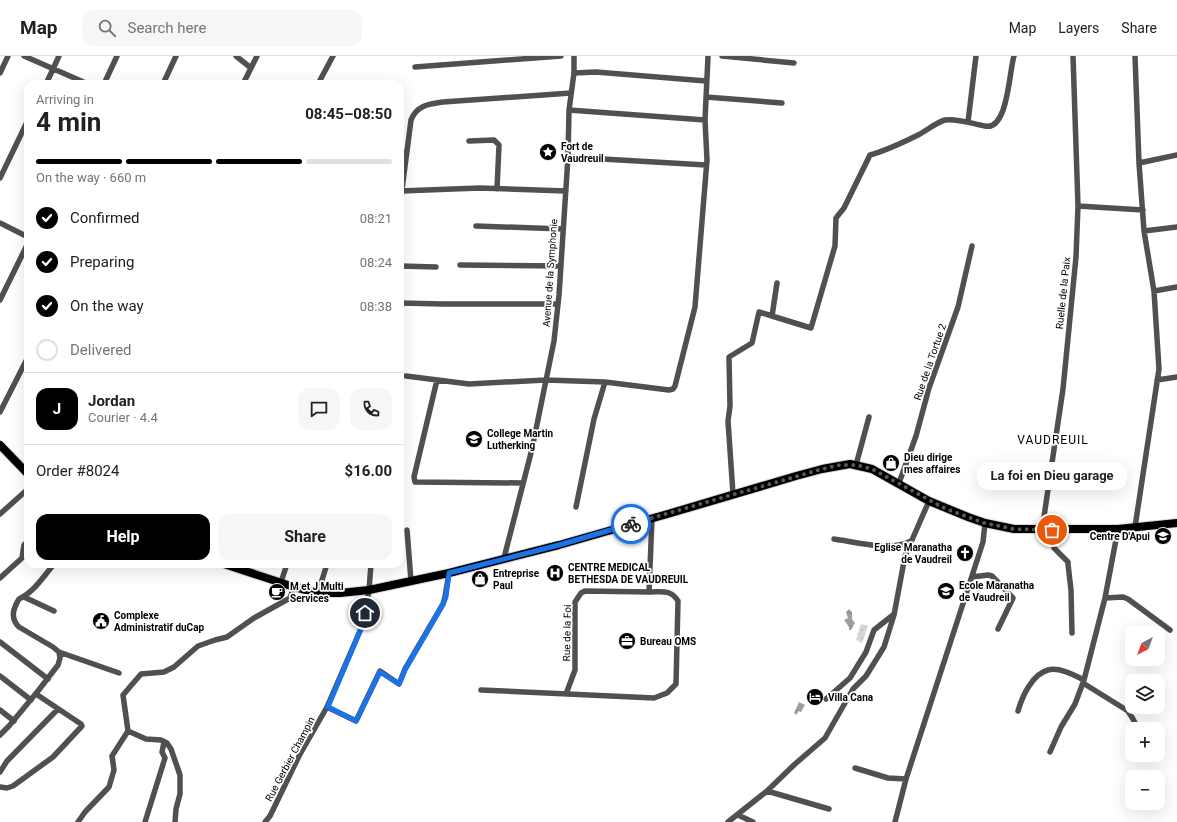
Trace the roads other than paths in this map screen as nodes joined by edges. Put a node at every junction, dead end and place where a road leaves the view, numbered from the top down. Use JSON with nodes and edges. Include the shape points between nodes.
{"nodes":[{"id":1,"x":8,"y":56,"type":"edge"},
{"id":2,"x":24,"y":56,"type":"edge"},
{"id":3,"x":59,"y":56,"type":"edge"},
{"id":4,"x":118,"y":56,"type":"edge"},
{"id":5,"x":176,"y":56,"type":"edge"},
{"id":6,"x":236,"y":56,"type":"edge"},
{"id":7,"x":257,"y":56,"type":"edge"},
{"id":8,"x":333,"y":56,"type":"edge"},
{"id":9,"x":561,"y":56,"type":"edge"},
{"id":10,"x":574,"y":56,"type":"edge"},
{"id":11,"x":708,"y":56,"type":"edge"},
{"id":12,"x":722,"y":56,"type":"edge"},
{"id":13,"x":976,"y":56,"type":"edge"},
{"id":14,"x":1014,"y":56,"type":"edge"},
{"id":15,"x":1073,"y":56,"type":"edge"},
{"id":16,"x":1135,"y":56,"type":"edge"},
{"id":17,"x":794,"y":63,"type":"dead end"},
{"id":18,"x":415,"y":67,"type":"dead end"},
{"id":19,"x":53,"y":68,"type":"junction"},
{"id":20,"x":250,"y":68,"type":"junction"},
{"id":21,"x":0,"y":73,"type":"edge"},
{"id":22,"x":574,"y":73,"type":"junction"},
{"id":23,"x":48,"y":80,"type":"edge"},
{"id":24,"x":79,"y":80,"type":"edge"},
{"id":25,"x":106,"y":80,"type":"edge"},
{"id":26,"x":165,"y":80,"type":"edge"},
{"id":27,"x":245,"y":80,"type":"edge"},
{"id":28,"x":320,"y":80,"type":"edge"},
{"id":29,"x":706,"y":81,"type":"junction"},
{"id":30,"x":571,"y":92,"type":"junction"},
{"id":31,"x":706,"y":97,"type":"junction"},
{"id":32,"x":782,"y":103,"type":"dead end"},
{"id":33,"x":569,"y":110,"type":"junction"},
{"id":34,"x":705,"y":120,"type":"junction"},
{"id":35,"x":968,"y":122,"type":"junction"},
{"id":36,"x":24,"y":128,"type":"edge"},
{"id":37,"x":469,"y":141,"type":"dead end"},
{"id":38,"x":404,"y":148,"type":"edge"},
{"id":39,"x":1177,"y":155,"type":"edge"},
{"id":40,"x":568,"y":157,"type":"junction"},
{"id":41,"x":1139,"y":163,"type":"junction"},
{"id":42,"x":706,"y":165,"type":"junction"},
{"id":43,"x":0,"y":178,"type":"edge"},
{"id":44,"x":497,"y":189,"type":"junction"},
{"id":45,"x":404,"y":191,"type":"edge"},
{"id":46,"x":566,"y":191,"type":"junction"},
{"id":47,"x":1078,"y":206,"type":"junction"},
{"id":48,"x":1142,"y":210,"type":"junction"},
{"id":49,"x":0,"y":223,"type":"edge"},
{"id":50,"x":476,"y":226,"type":"dead end"},
{"id":51,"x":1177,"y":227,"type":"edge"},
{"id":52,"x":563,"y":228,"type":"junction"},
{"id":53,"x":1144,"y":231,"type":"junction"},
{"id":54,"x":24,"y":235,"type":"edge"},
{"id":55,"x":972,"y":246,"type":"dead end"},
{"id":56,"x":24,"y":252,"type":"edge"},
{"id":57,"x":460,"y":265,"type":"dead end"},
{"id":58,"x":404,"y":266,"type":"edge"},
{"id":59,"x":561,"y":266,"type":"junction"},
{"id":60,"x":436,"y":267,"type":"dead end"},
{"id":61,"x":777,"y":283,"type":"dead end"},
{"id":62,"x":1177,"y":287,"type":"edge"},
{"id":63,"x":1154,"y":291,"type":"junction"},
{"id":64,"x":0,"y":300,"type":"edge"},
{"id":65,"x":404,"y":303,"type":"edge"},
{"id":66,"x":558,"y":304,"type":"junction"},
{"id":67,"x":772,"y":316,"type":"junction"},
{"id":68,"x":24,"y":365,"type":"edge"},
{"id":69,"x":406,"y":376,"type":"dead end"},
{"id":70,"x":1177,"y":378,"type":"edge"},
{"id":71,"x":437,"y":380,"type":"junction"},
{"id":72,"x":546,"y":380,"type":"junction"},
{"id":73,"x":1157,"y":380,"type":"junction"},
{"id":74,"x":605,"y":382,"type":"junction"},
{"id":75,"x":0,"y":412,"type":"edge"},
{"id":76,"x":869,"y":417,"type":"dead end"},
{"id":77,"x":0,"y":445,"type":"edge"},
{"id":78,"x":856,"y":465,"type":"junction"},
{"id":79,"x":24,"y":470,"type":"edge"},
{"id":80,"x":523,"y":483,"type":"junction"},
{"id":81,"x":899,"y":483,"type":"junction"},
{"id":82,"x":24,"y":493,"type":"edge"},
{"id":83,"x":733,"y":494,"type":"junction"},
{"id":84,"x":929,"y":500,"type":"junction"},
{"id":85,"x":576,"y":507,"type":"dead end"},
{"id":86,"x":0,"y":514,"type":"edge"},
{"id":87,"x":652,"y":518,"type":"junction"},
{"id":88,"x":984,"y":523,"type":"junction"},
{"id":89,"x":1177,"y":523,"type":"edge"},
{"id":90,"x":1135,"y":527,"type":"junction"},
{"id":91,"x":1118,"y":529,"type":"junction"},
{"id":92,"x":407,"y":530,"type":"dead end"},
{"id":93,"x":1042,"y":530,"type":"junction"},
{"id":94,"x":1052,"y":530,"type":"junction"},
{"id":95,"x":834,"y":539,"type":"dead end"},
{"id":96,"x":911,"y":541,"type":"junction"},
{"id":97,"x":24,"y":545,"type":"edge"},
{"id":98,"x":504,"y":558,"type":"junction"},
{"id":99,"x":51,"y":568,"type":"edge"},
{"id":100,"x":247,"y":568,"type":"edge"},
{"id":101,"x":286,"y":568,"type":"edge"},
{"id":102,"x":326,"y":568,"type":"edge"},
{"id":103,"x":371,"y":568,"type":"edge"},
{"id":104,"x":449,"y":573,"type":"junction"},
{"id":105,"x":972,"y":577,"type":"junction"},
{"id":106,"x":0,"y":578,"type":"edge"},
{"id":107,"x":411,"y":581,"type":"junction"},
{"id":108,"x":281,"y":582,"type":"junction"},
{"id":109,"x":294,"y":587,"type":"junction"},
{"id":110,"x":369,"y":590,"type":"junction"},
{"id":111,"x":649,"y":592,"type":"junction"},
{"id":112,"x":318,"y":593,"type":"junction"},
{"id":113,"x":24,"y":597,"type":"junction"},
{"id":114,"x":1105,"y":598,"type":"junction"},
{"id":115,"x":54,"y":610,"type":"dead end"},
{"id":116,"x":894,"y":615,"type":"junction"},
{"id":117,"x":998,"y":629,"type":"dead end"},
{"id":118,"x":1170,"y":630,"type":"dead end"},
{"id":119,"x":1072,"y":633,"type":"dead end"},
{"id":120,"x":0,"y":642,"type":"edge"},
{"id":121,"x":59,"y":652,"type":"junction"},
{"id":122,"x":119,"y":673,"type":"dead end"},
{"id":123,"x":0,"y":676,"type":"edge"},
{"id":124,"x":48,"y":679,"type":"junction"},
{"id":125,"x":1083,"y":681,"type":"junction"},
{"id":126,"x":481,"y":690,"type":"dead end"},
{"id":127,"x":36,"y":694,"type":"junction"},
{"id":128,"x":566,"y":694,"type":"junction"},
{"id":129,"x":826,"y":699,"type":"dead end"},
{"id":130,"x":31,"y":700,"type":"junction"},
{"id":131,"x":328,"y":707,"type":"junction"},
{"id":132,"x":58,"y":709,"type":"junction"},
{"id":133,"x":0,"y":710,"type":"edge"},
{"id":134,"x":1018,"y":711,"type":"dead end"},
{"id":135,"x":14,"y":721,"type":"junction"},
{"id":136,"x":1134,"y":722,"type":"edge"},
{"id":137,"x":128,"y":732,"type":"junction"},
{"id":138,"x":0,"y":735,"type":"edge"},
{"id":139,"x":164,"y":742,"type":"junction"},
{"id":140,"x":1050,"y":752,"type":"dead end"},
{"id":141,"x":854,"y":768,"type":"dead end"},
{"id":142,"x":0,"y":772,"type":"edge"},
{"id":143,"x":906,"y":779,"type":"junction"},
{"id":144,"x":0,"y":787,"type":"edge"},
{"id":145,"x":767,"y":791,"type":"junction"},
{"id":146,"x":829,"y":809,"type":"dead end"},
{"id":147,"x":738,"y":815,"type":"junction"},
{"id":148,"x":78,"y":822,"type":"edge"},
{"id":149,"x":145,"y":822,"type":"edge"},
{"id":150,"x":175,"y":822,"type":"edge"},
{"id":151,"x":265,"y":822,"type":"edge"},
{"id":152,"x":728,"y":822,"type":"edge"},
{"id":153,"x":753,"y":822,"type":"edge"},
{"id":154,"x":895,"y":822,"type":"edge"}],
"edges":[{"from":1,"to":21,"type":"street"},
{"from":2,"to":19,"type":"street"},
{"from":3,"to":19,"type":"street"},
{"from":4,"to":25,"type":"street"},
{"from":5,"to":26,"type":"street"},
{"from":6,"to":20,"type":"street"},
{"from":7,"to":20,"type":"street"},
{"from":8,"to":28,"type":"street"},
{"from":9,"to":18,"type":"street"},
{"from":10,"to":22,"type":"street","name":"Avenue de la Symphonie"},
{"from":11,"to":29,"type":"street"},
{"from":12,"to":17,"type":"street"},
{"from":13,"to":35,"type":"street"},
{"from":14,"to":35,"type":"street","via":[[1004,111],[998,121],[990,127]]},
{"from":15,"to":47,"type":"street","name":"Ruelle de la Paix"},
{"from":16,"to":41,"type":"street"},
{"from":19,"to":23,"type":"street"},
{"from":19,"to":24,"type":"street"},
{"from":20,"to":27,"type":"street"},
{"from":22,"to":29,"type":"street","via":[[596,72]]},
{"from":22,"to":30,"type":"street","name":"Avenue de la Symphonie"},
{"from":29,"to":31,"type":"street"},
{"from":30,"to":33,"type":"street","name":"Avenue de la Symphonie"},
{"from":30,"to":38,"type":"street","via":[[429,104],[413,114]]},
{"from":31,"to":32,"type":"street"},
{"from":31,"to":34,"type":"street"},
{"from":33,"to":34,"type":"street"},
{"from":33,"to":40,"type":"street","name":"Avenue de la Symphonie"},
{"from":34,"to":42,"type":"street"},
{"from":35,"to":67,"type":"street","via":[[945,120],[893,148],[870,155],[844,208],[836,218],[835,246],[811,328]]},
{"from":36,"to":43,"type":"street"},
{"from":37,"to":44,"type":"street","via":[[498,142]]},
{"from":39,"to":41,"type":"street"},
{"from":40,"to":42,"type":"street"},
{"from":40,"to":46,"type":"street","name":"Avenue de la Symphonie"},
{"from":41,"to":48,"type":"street"},
{"from":42,"to":74,"type":"street","via":[[695,307],[675,386],[669,390]]},
{"from":44,"to":45,"type":"street"},
{"from":44,"to":46,"type":"street"},
{"from":46,"to":52,"type":"street","name":"Avenue de la Symphonie"},
{"from":47,"to":48,"type":"street"},
{"from":47,"to":93,"type":"street","name":"Ruelle de la Paix","via":[[1076,257],[1063,389]]},
{"from":48,"to":53,"type":"street"},
{"from":49,"to":54,"type":"street"},
{"from":50,"to":52,"type":"street"},
{"from":51,"to":53,"type":"street"},
{"from":52,"to":59,"type":"street","name":"Avenue de la Symphonie"},
{"from":53,"to":63,"type":"street"},
{"from":55,"to":81,"type":"street","name":"Rue de la Tortue 2","via":[[958,307]]},
{"from":56,"to":64,"type":"street"},
{"from":57,"to":59,"type":"street"},
{"from":58,"to":60,"type":"street"},
{"from":59,"to":66,"type":"street","name":"Avenue de la Symphonie"},
{"from":61,"to":67,"type":"street"},
{"from":62,"to":63,"type":"street"},
{"from":63,"to":73,"type":"street","via":[[1159,369]]},
{"from":65,"to":66,"type":"street"},
{"from":66,"to":72,"type":"street","name":"Avenue de la Symphonie"},
{"from":67,"to":83,"type":"street","via":[[759,312],[752,343],[729,357],[728,421]]},
{"from":68,"to":75,"type":"street"},
{"from":69,"to":71,"type":"street"},
{"from":70,"to":73,"type":"street"},
{"from":71,"to":72,"type":"street","via":[[469,384]]},
{"from":71,"to":80,"type":"street","via":[[414,477],[415,482]]},
{"from":72,"to":74,"type":"street"},
{"from":72,"to":80,"type":"street","name":"Avenue de la Symphonie"},
{"from":73,"to":90,"type":"street"},
{"from":74,"to":85,"type":"street","via":[[594,419]]},
{"from":76,"to":78,"type":"street"},
{"from":77,"to":79,"type":"main road"},
{"from":78,"to":81,"type":"main road","via":[[872,469]]},
{"from":78,"to":83,"type":"main road","via":[[822,469]]},
{"from":80,"to":98,"type":"street","name":"Avenue de la Symphonie"},
{"from":81,"to":84,"type":"main road"},
{"from":82,"to":86,"type":"street"},
{"from":83,"to":87,"type":"main road"},
{"from":84,"to":88,"type":"main road"},
{"from":84,"to":96,"type":"street"},
{"from":87,"to":98,"type":"main road"},
{"from":87,"to":111,"type":"street"},
{"from":88,"to":93,"type":"main road","via":[[1014,529]]},
{"from":88,"to":105,"type":"street","via":[[983,542]]},
{"from":89,"to":90,"type":"main road"},
{"from":90,"to":91,"type":"main road"},
{"from":91,"to":94,"type":"main road"},
{"from":91,"to":114,"type":"street"},
{"from":92,"to":107,"type":"street"},
{"from":93,"to":94,"type":"main road"},
{"from":94,"to":119,"type":"street","via":[[1054,548],[1068,562]]},
{"from":95,"to":96,"type":"street","via":[[895,546]]},
{"from":96,"to":116,"type":"street","via":[[905,556]]},
{"from":97,"to":106,"type":"street","via":[[22,558]]},
{"from":98,"to":104,"type":"main road"},
{"from":99,"to":113,"type":"street"},
{"from":100,"to":108,"type":"main road"},
{"from":101,"to":108,"type":"street"},
{"from":102,"to":112,"type":"street"},
{"from":103,"to":110,"type":"street","name":"Rue Gerbier Champin"},
{"from":104,"to":107,"type":"main road"},
{"from":104,"to":131,"type":"street","via":[[443,604],[399,684],[380,672],[356,721]]},
{"from":105,"to":117,"type":"street","via":[[992,576],[1013,598]]},
{"from":105,"to":143,"type":"street"},
{"from":107,"to":110,"type":"main road"},
{"from":108,"to":109,"type":"main road"},
{"from":109,"to":112,"type":"main road"},
{"from":109,"to":137,"type":"street","via":[[290,598],[227,637],[198,646],[174,667],[164,672],[141,674],[123,695]]},
{"from":110,"to":112,"type":"main road"},
{"from":110,"to":131,"type":"street","name":"Rue Gerbier Champin","via":[[363,624]]},
{"from":111,"to":128,"type":"street","name":"Rue de la Foi","via":[[581,593],[575,602],[575,670]]},
{"from":111,"to":128,"type":"street","via":[[670,592],[678,601],[676,684],[667,693],[654,698]]},
{"from":113,"to":115,"type":"street"},
{"from":113,"to":121,"type":"street","via":[[17,603],[14,622]]},
{"from":114,"to":118,"type":"street","via":[[1128,599]]},
{"from":114,"to":125,"type":"street"},
{"from":116,"to":129,"type":"street","via":[[874,630],[866,652],[850,678]]},
{"from":116,"to":145,"type":"street","via":[[884,647],[866,676],[853,689],[825,738]]},
{"from":120,"to":124,"type":"street"},
{"from":121,"to":122,"type":"street"},
{"from":121,"to":124,"type":"street","via":[[58,666]]},
{"from":123,"to":130,"type":"street"},
{"from":124,"to":127,"type":"street"},
{"from":125,"to":134,"type":"street","via":[[1059,670],[1048,670],[1038,675],[1027,689]]},
{"from":125,"to":136,"type":"street","via":[[1128,711]]},
{"from":125,"to":140,"type":"street","via":[[1075,704]]},
{"from":126,"to":128,"type":"street"},
{"from":127,"to":130,"type":"street"},
{"from":127,"to":132,"type":"street"},
{"from":130,"to":135,"type":"street"},
{"from":131,"to":151,"type":"street","name":"Rue Gerbier Champin"},
{"from":132,"to":142,"type":"street","via":[[7,760]]},
{"from":132,"to":144,"type":"street","via":[[82,726],[53,757],[13,786]]},
{"from":133,"to":135,"type":"street"},
{"from":135,"to":138,"type":"street"},
{"from":137,"to":139,"type":"street"},
{"from":137,"to":148,"type":"street","via":[[112,756],[114,770],[109,786]]},
{"from":139,"to":149,"type":"street","via":[[162,752],[165,758]]},
{"from":139,"to":150,"type":"street","via":[[171,750],[180,775],[180,794]]},
{"from":141,"to":143,"type":"street","via":[[888,778]]},
{"from":143,"to":154,"type":"street"},
{"from":145,"to":146,"type":"street"},
{"from":145,"to":147,"type":"street"},
{"from":147,"to":152,"type":"street"},
{"from":147,"to":153,"type":"street"}]}
